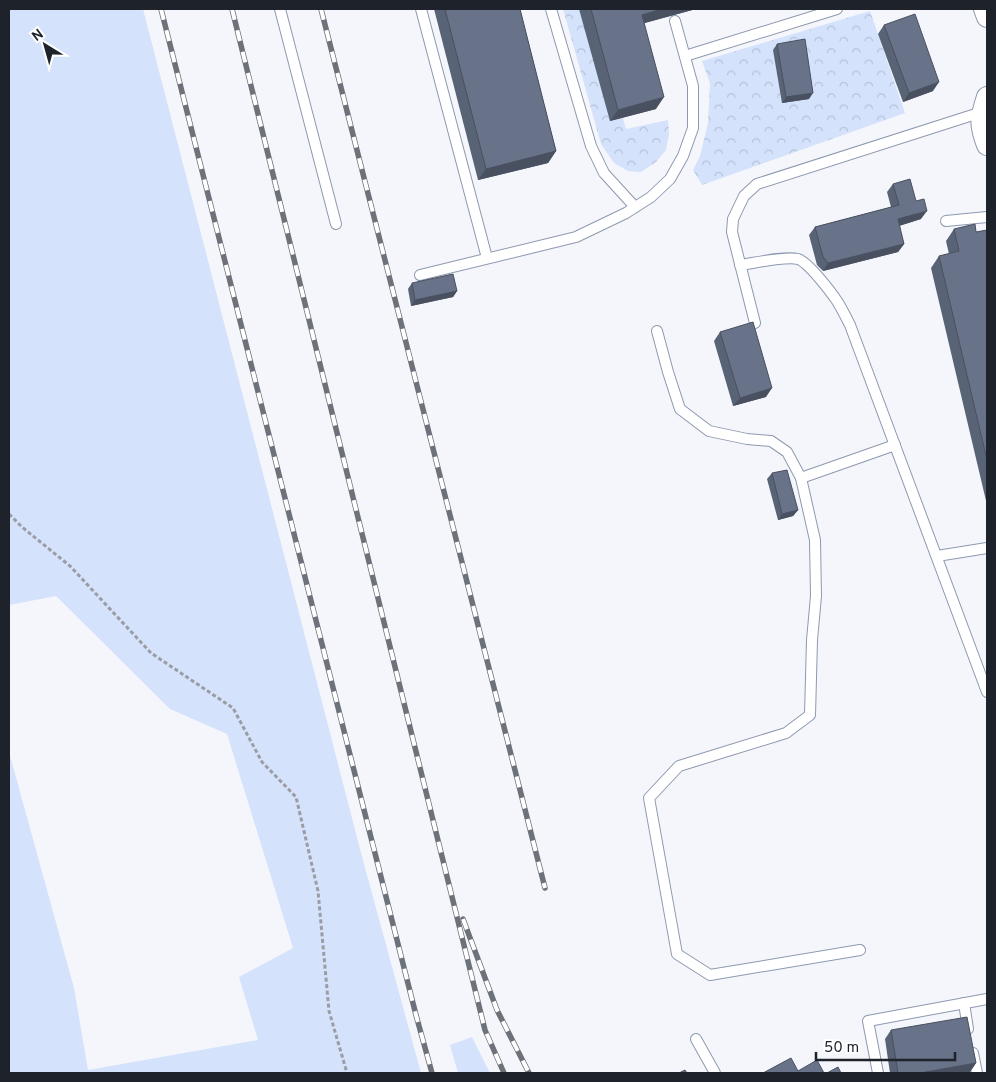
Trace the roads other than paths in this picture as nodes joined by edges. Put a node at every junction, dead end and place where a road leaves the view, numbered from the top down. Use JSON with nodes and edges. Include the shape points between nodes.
{"nodes":[{"id":1,"x":280,"y":9,"type":"edge"},
{"id":2,"x":421,"y":9,"type":"edge"},
{"id":3,"x":551,"y":9,"type":"edge"},
{"id":4,"x":837,"y":9,"type":"edge"},
{"id":5,"x":984,"y":9,"type":"edge"},
{"id":6,"x":987,"y":17,"type":"edge"},
{"id":7,"x":675,"y":21,"type":"dead end"},
{"id":8,"x":685,"y":56,"type":"junction"},
{"id":9,"x":985,"y":104,"type":"edge"},
{"id":10,"x":987,"y":145,"type":"edge"},
{"id":11,"x":635,"y":207,"type":"junction"},
{"id":12,"x":987,"y":216,"type":"edge"},
{"id":13,"x":946,"y":221,"type":"dead end"},
{"id":14,"x":336,"y":224,"type":"dead end"},
{"id":15,"x":487,"y":258,"type":"junction"},
{"id":16,"x":740,"y":266,"type":"junction"},
{"id":17,"x":420,"y":275,"type":"dead end"},
{"id":18,"x":755,"y":323,"type":"edge"},
{"id":19,"x":657,"y":331,"type":"dead end"},
{"id":20,"x":895,"y":444,"type":"junction"},
{"id":21,"x":801,"y":478,"type":"junction"},
{"id":22,"x":987,"y":548,"type":"edge"},
{"id":23,"x":936,"y":556,"type":"junction"},
{"id":24,"x":987,"y":692,"type":"edge"},
{"id":25,"x":860,"y":950,"type":"dead end"},
{"id":26,"x":987,"y":999,"type":"edge"},
{"id":27,"x":964,"y":1003,"type":"junction"},
{"id":28,"x":696,"y":1040,"type":"dead end"},
{"id":29,"x":715,"y":1073,"type":"edge"},
{"id":30,"x":878,"y":1073,"type":"edge"},
{"id":31,"x":977,"y":1073,"type":"edge"}],
"edges":[{"from":1,"to":14,"type":"lane"},
{"from":2,"to":15,"type":"lane"},
{"from":3,"to":11,"type":"lane","via":[[591,146],[604,173]]},
{"from":4,"to":8,"type":"lane"},
{"from":5,"to":6,"type":"street"},
{"from":7,"to":8,"type":"lane"},
{"from":8,"to":11,"type":"lane","via":[[693,86],[693,128],[670,179]]},
{"from":9,"to":10,"type":"street","via":[[981,127]]},
{"from":9,"to":16,"type":"lane","via":[[757,184],[744,196],[733,219],[732,232]]},
{"from":11,"to":15,"type":"lane","via":[[576,237]]},
{"from":12,"to":13,"type":"lane"},
{"from":15,"to":17,"type":"lane"},
{"from":16,"to":18,"type":"lane"},
{"from":16,"to":20,"type":"lane","via":[[781,259],[799,260],[823,283],[850,325]]},
{"from":19,"to":21,"type":"lane","via":[[680,409],[709,431],[771,441],[787,452]]},
{"from":20,"to":21,"type":"lane"},
{"from":20,"to":23,"type":"lane"},
{"from":21,"to":25,"type":"lane","via":[[815,540],[816,596],[810,714],[786,734],[678,766],[649,798],[677,954],[710,974]]},
{"from":22,"to":23,"type":"lane"},
{"from":23,"to":24,"type":"lane"},
{"from":26,"to":27,"type":"lane"},
{"from":27,"to":30,"type":"lane","via":[[868,1021]]},
{"from":27,"to":31,"type":"lane"},
{"from":28,"to":29,"type":"lane"}]}
